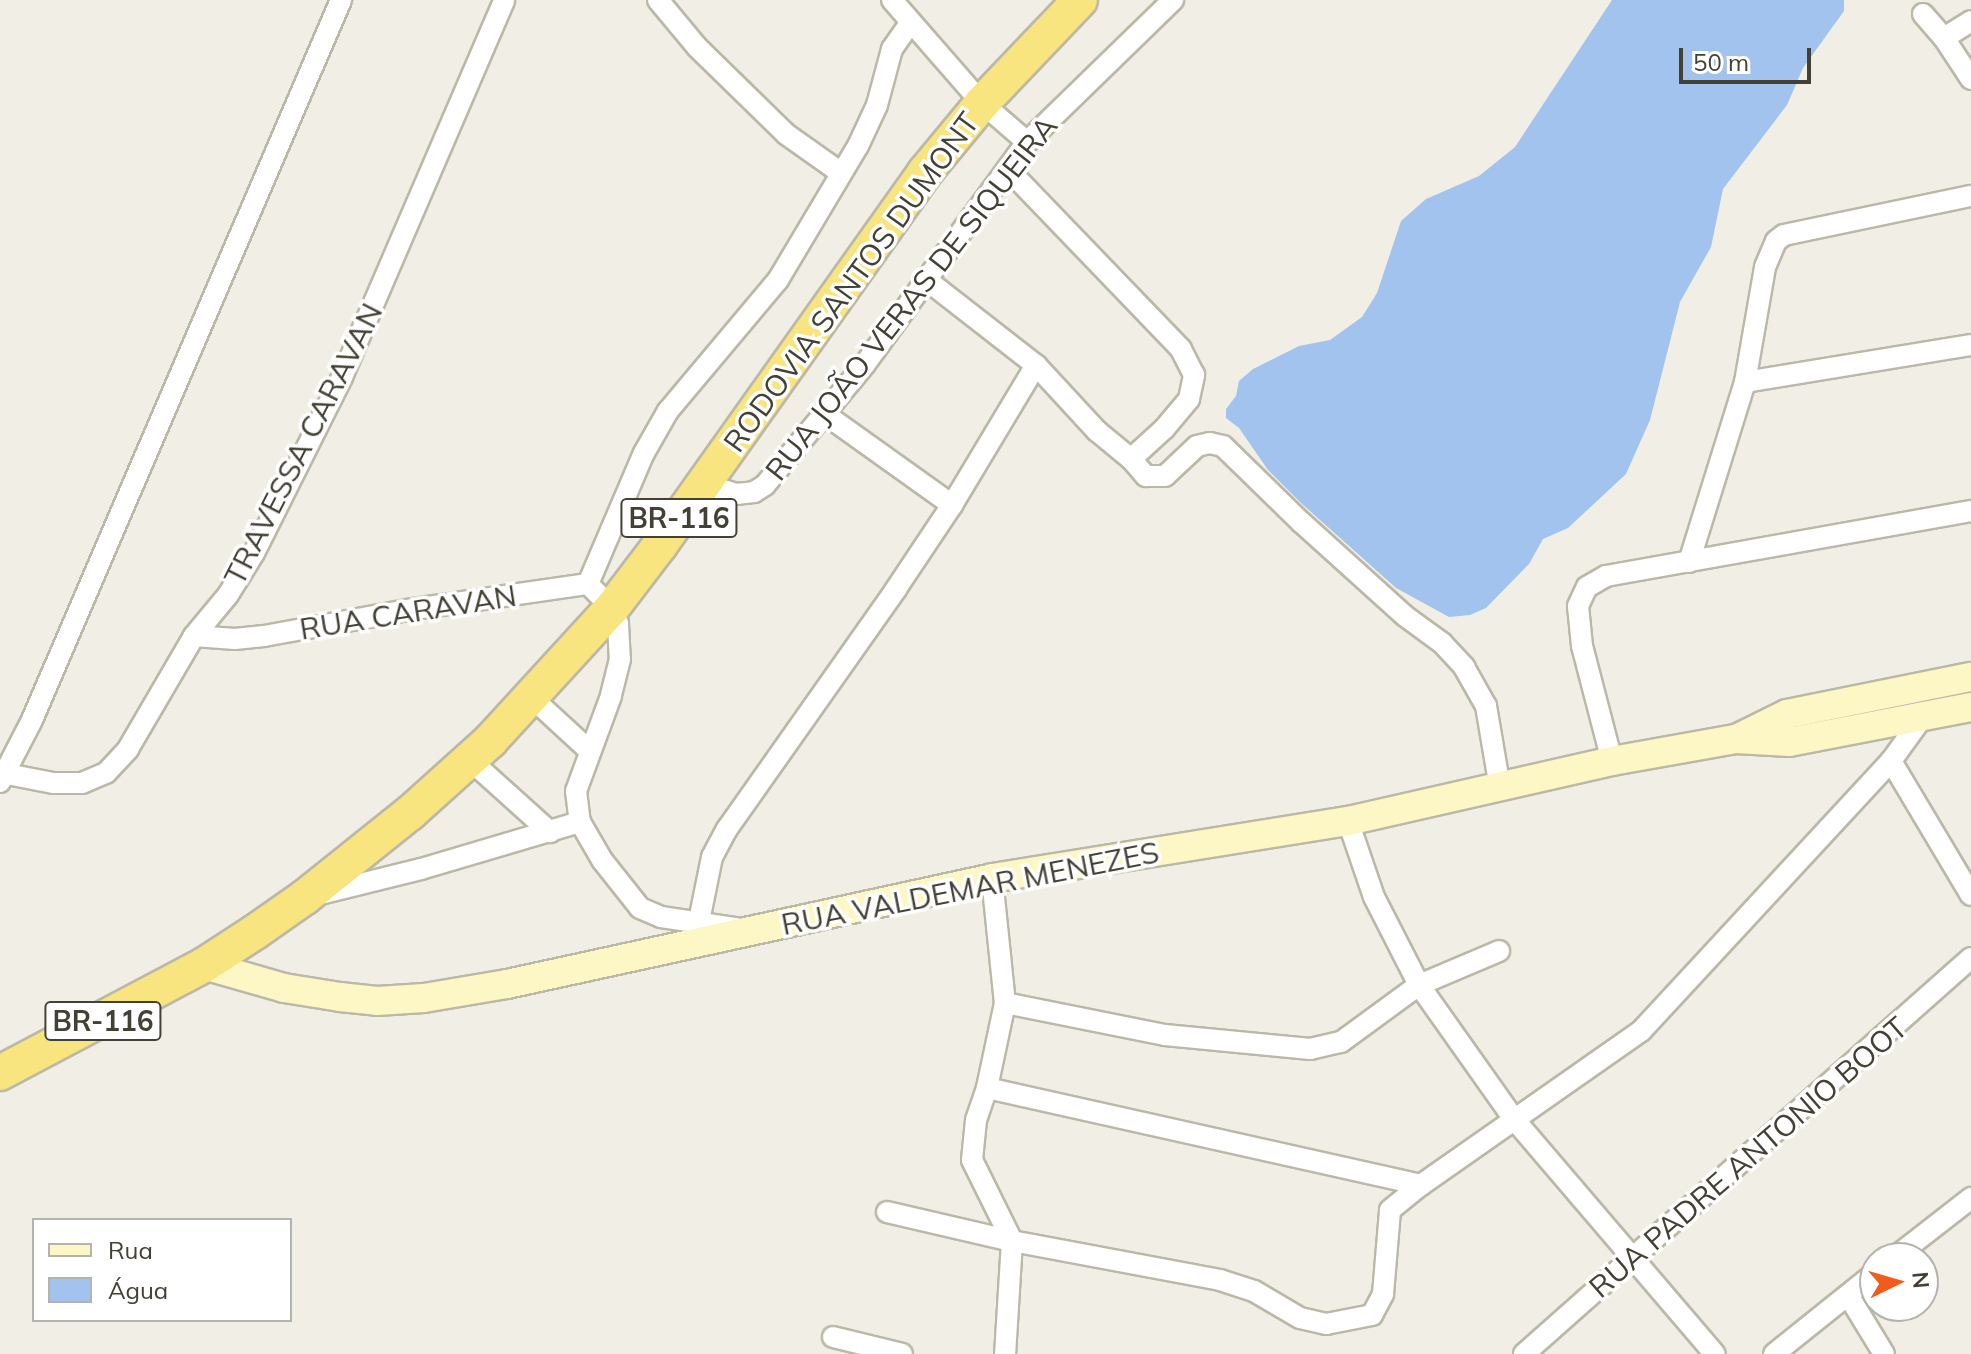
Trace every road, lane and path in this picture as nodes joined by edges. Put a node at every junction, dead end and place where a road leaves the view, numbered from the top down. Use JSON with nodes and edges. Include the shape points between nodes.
{"nodes":[{"id":1,"x":341,"y":0,"type":"edge"},
{"id":2,"x":504,"y":0,"type":"edge"},
{"id":3,"x":658,"y":0,"type":"edge"},
{"id":4,"x":892,"y":0,"type":"edge"},
{"id":5,"x":1080,"y":0,"type":"edge"},
{"id":6,"x":1173,"y":0,"type":"edge"},
{"id":7,"x":1923,"y":14,"type":"dead end"},
{"id":8,"x":1971,"y":21,"type":"edge"},
{"id":9,"x":910,"y":23,"type":"junction"},
{"id":10,"x":1944,"y":38,"type":"junction"},
{"id":11,"x":1971,"y":79,"type":"edge"},
{"id":12,"x":982,"y":103,"type":"junction"},
{"id":13,"x":1027,"y":142,"type":"junction"},
{"id":14,"x":1008,"y":169,"type":"junction"},
{"id":15,"x":841,"y":173,"type":"junction"},
{"id":16,"x":1971,"y":196,"type":"edge"},
{"id":17,"x":928,"y":281,"type":"junction"},
{"id":18,"x":1971,"y":345,"type":"edge"},
{"id":19,"x":1036,"y":365,"type":"junction"},
{"id":20,"x":1745,"y":382,"type":"junction"},
{"id":21,"x":826,"y":415,"type":"junction"},
{"id":22,"x":1131,"y":459,"type":"junction"},
{"id":23,"x":704,"y":484,"type":"junction"},
{"id":24,"x":952,"y":505,"type":"junction"},
{"id":25,"x":1971,"y":511,"type":"edge"},
{"id":26,"x":1689,"y":562,"type":"junction"},
{"id":27,"x":588,"y":584,"type":"junction"},
{"id":28,"x":612,"y":608,"type":"junction"},
{"id":29,"x":194,"y":636,"type":"junction"},
{"id":30,"x":1971,"y":677,"type":"edge"},
{"id":31,"x":531,"y":697,"type":"junction"},
{"id":32,"x":1971,"y":707,"type":"edge"},
{"id":33,"x":1922,"y":718,"type":"junction"},
{"id":34,"x":1736,"y":739,"type":"junction"},
{"id":35,"x":590,"y":751,"type":"junction"},
{"id":36,"x":470,"y":760,"type":"junction"},
{"id":37,"x":1612,"y":761,"type":"junction"},
{"id":38,"x":1891,"y":761,"type":"junction"},
{"id":39,"x":4,"y":778,"type":"edge"},
{"id":40,"x":1500,"y":788,"type":"junction"},
{"id":41,"x":1348,"y":821,"type":"junction"},
{"id":42,"x":580,"y":822,"type":"junction"},
{"id":43,"x":550,"y":832,"type":"junction"},
{"id":44,"x":992,"y":878,"type":"junction"},
{"id":45,"x":1971,"y":895,"type":"edge"},
{"id":46,"x":305,"y":897,"type":"junction"},
{"id":47,"x":699,"y":921,"type":"junction"},
{"id":48,"x":747,"y":931,"type":"junction"},
{"id":49,"x":1499,"y":951,"type":"dead end"},
{"id":50,"x":1971,"y":958,"type":"edge"},
{"id":51,"x":204,"y":965,"type":"junction"},
{"id":52,"x":1419,"y":985,"type":"junction"},
{"id":53,"x":1005,"y":1003,"type":"junction"},
{"id":54,"x":0,"y":1073,"type":"edge"},
{"id":55,"x":987,"y":1088,"type":"junction"},
{"id":56,"x":1514,"y":1119,"type":"junction"},
{"id":57,"x":1421,"y":1185,"type":"junction"},
{"id":58,"x":1971,"y":1198,"type":"edge"},
{"id":59,"x":887,"y":1212,"type":"dead end"},
{"id":60,"x":1012,"y":1241,"type":"junction"},
{"id":61,"x":1915,"y":1242,"type":"edge"},
{"id":62,"x":1635,"y":1257,"type":"junction"},
{"id":63,"x":1859,"y":1286,"type":"edge"},
{"id":64,"x":1848,"y":1295,"type":"junction"},
{"id":65,"x":833,"y":1337,"type":"dead end"},
{"id":66,"x":1004,"y":1350,"type":"edge"},
{"id":67,"x":902,"y":1354,"type":"edge"},
{"id":68,"x":1524,"y":1354,"type":"edge"},
{"id":69,"x":1715,"y":1354,"type":"edge"},
{"id":70,"x":1774,"y":1354,"type":"edge"},
{"id":71,"x":1884,"y":1354,"type":"edge"}],
"edges":[{"from":1,"to":39,"type":"street"},
{"from":2,"to":29,"type":"street","name":"TRAVESSA CARAVAN","via":[[342,377],[254,553]]},
{"from":3,"to":15,"type":"street","via":[[697,47],[786,134]]},
{"from":4,"to":9,"type":"street"},
{"from":5,"to":12,"type":"highway","name":"RODOVIA SANTOS DUMONT","number":"BR-116"},
{"from":6,"to":13,"type":"street","name":"RUA JOÃO VERAS DE SIQUEIRA"},
{"from":7,"to":10,"type":"street"},
{"from":8,"to":10,"type":"street"},
{"from":9,"to":12,"type":"street"},
{"from":9,"to":15,"type":"street","via":[[892,49],[869,126]]},
{"from":10,"to":11,"type":"street"},
{"from":12,"to":13,"type":"street"},
{"from":12,"to":23,"type":"highway","name":"RODOVIA SANTOS DUMONT","number":"BR-116","via":[[878,236]]},
{"from":13,"to":14,"type":"street","name":"RUA JOÃO VERAS DE SIQUEIRA"},
{"from":14,"to":17,"type":"street","name":"RUA JOÃO VERAS DE SIQUEIRA"},
{"from":14,"to":22,"type":"street","via":[[1181,349],[1193,368],[1195,384],[1189,399]]},
{"from":15,"to":27,"type":"street","via":[[769,292],[668,411],[644,453]]},
{"from":16,"to":20,"type":"street","via":[[1784,235],[1776,241],[1765,267]]},
{"from":17,"to":19,"type":"street"},
{"from":17,"to":21,"type":"street","name":"RUA JOÃO VERAS DE SIQUEIRA"},
{"from":18,"to":20,"type":"street"},
{"from":19,"to":22,"type":"street","via":[[1097,431]]},
{"from":19,"to":24,"type":"street"},
{"from":20,"to":26,"type":"street"},
{"from":21,"to":23,"type":"street","name":"RUA JOÃO VERAS DE SIQUEIRA","via":[[754,492],[736,494]]},
{"from":21,"to":24,"type":"street"},
{"from":22,"to":40,"type":"street","via":[[1146,476],[1165,476],[1197,446],[1223,446],[1464,667],[1486,706]]},
{"from":23,"to":28,"type":"highway","name":"RODOVIA SANTOS DUMONT","number":"BR-116"},
{"from":24,"to":47,"type":"street","via":[[727,829],[712,857]]},
{"from":25,"to":26,"type":"street"},
{"from":26,"to":37,"type":"street","via":[[1606,576],[1580,595],[1582,646]]},
{"from":27,"to":28,"type":"street"},
{"from":27,"to":29,"type":"street","name":"RUA CARAVAN","via":[[264,636]]},
{"from":28,"to":31,"type":"highway","name":"RODOVIA SANTOS DUMONT","number":"BR-116"},
{"from":28,"to":35,"type":"street","via":[[620,659]]},
{"from":29,"to":39,"type":"street","name":"TRAVESSA CARAVAN","via":[[128,749],[106,773],[82,783]]},
{"from":30,"to":34,"type":"main road","via":[[1787,714]]},
{"from":31,"to":35,"type":"street"},
{"from":31,"to":36,"type":"highway","name":"RODOVIA SANTOS DUMONT","number":"BR-116"},
{"from":32,"to":33,"type":"main road"},
{"from":33,"to":34,"type":"main road","via":[[1789,742]]},
{"from":33,"to":38,"type":"street"},
{"from":34,"to":37,"type":"main road","name":"RUA VALDEMAR MENEZES"},
{"from":35,"to":42,"type":"street","via":[[576,791]]},
{"from":36,"to":43,"type":"street"},
{"from":36,"to":46,"type":"highway","name":"RODOVIA SANTOS DUMONT","number":"BR-116"},
{"from":37,"to":40,"type":"main road","name":"RUA VALDEMAR MENEZES"},
{"from":38,"to":45,"type":"street"},
{"from":38,"to":56,"type":"street","via":[[1641,1031]]},
{"from":40,"to":41,"type":"main road","name":"RUA VALDEMAR MENEZES"},
{"from":41,"to":44,"type":"main road","name":"RUA VALDEMAR MENEZES"},
{"from":41,"to":52,"type":"street","via":[[1374,897]]},
{"from":42,"to":43,"type":"street"},
{"from":42,"to":47,"type":"street","via":[[640,908],[661,917]]},
{"from":43,"to":46,"type":"street"},
{"from":44,"to":48,"type":"main road","name":"RUA VALDEMAR MENEZES"},
{"from":44,"to":53,"type":"street"},
{"from":46,"to":51,"type":"highway","name":"RODOVIA SANTOS DUMONT","number":"BR-116"},
{"from":47,"to":48,"type":"street"},
{"from":48,"to":51,"type":"main road","name":"RUA VALDEMAR MENEZES","via":[[507,984],[377,1001],[284,988]]},
{"from":49,"to":52,"type":"street"},
{"from":50,"to":62,"type":"street","name":"RUA PADRE ANTONIO BOOT"},
{"from":51,"to":54,"type":"highway","name":"RODOVIA SANTOS DUMONT","number":"BR-116"},
{"from":52,"to":53,"type":"street","via":[[1341,1042],[1310,1049],[1165,1035]]},
{"from":52,"to":56,"type":"street"},
{"from":53,"to":55,"type":"street"},
{"from":55,"to":57,"type":"street"},
{"from":55,"to":60,"type":"street","via":[[976,1120],[972,1160]]},
{"from":56,"to":57,"type":"street"},
{"from":56,"to":62,"type":"street"},
{"from":57,"to":60,"type":"street","via":[[1390,1210],[1383,1294],[1372,1315],[1326,1324],[1300,1318],[1254,1291],[1220,1280]]},
{"from":58,"to":61,"type":"street"},
{"from":59,"to":60,"type":"street"},
{"from":60,"to":66,"type":"street"},
{"from":62,"to":68,"type":"street","name":"RUA PADRE ANTONIO BOOT"},
{"from":62,"to":69,"type":"street"},
{"from":63,"to":64,"type":"street"},
{"from":64,"to":70,"type":"street"},
{"from":64,"to":71,"type":"street"},
{"from":65,"to":67,"type":"street"}]}
